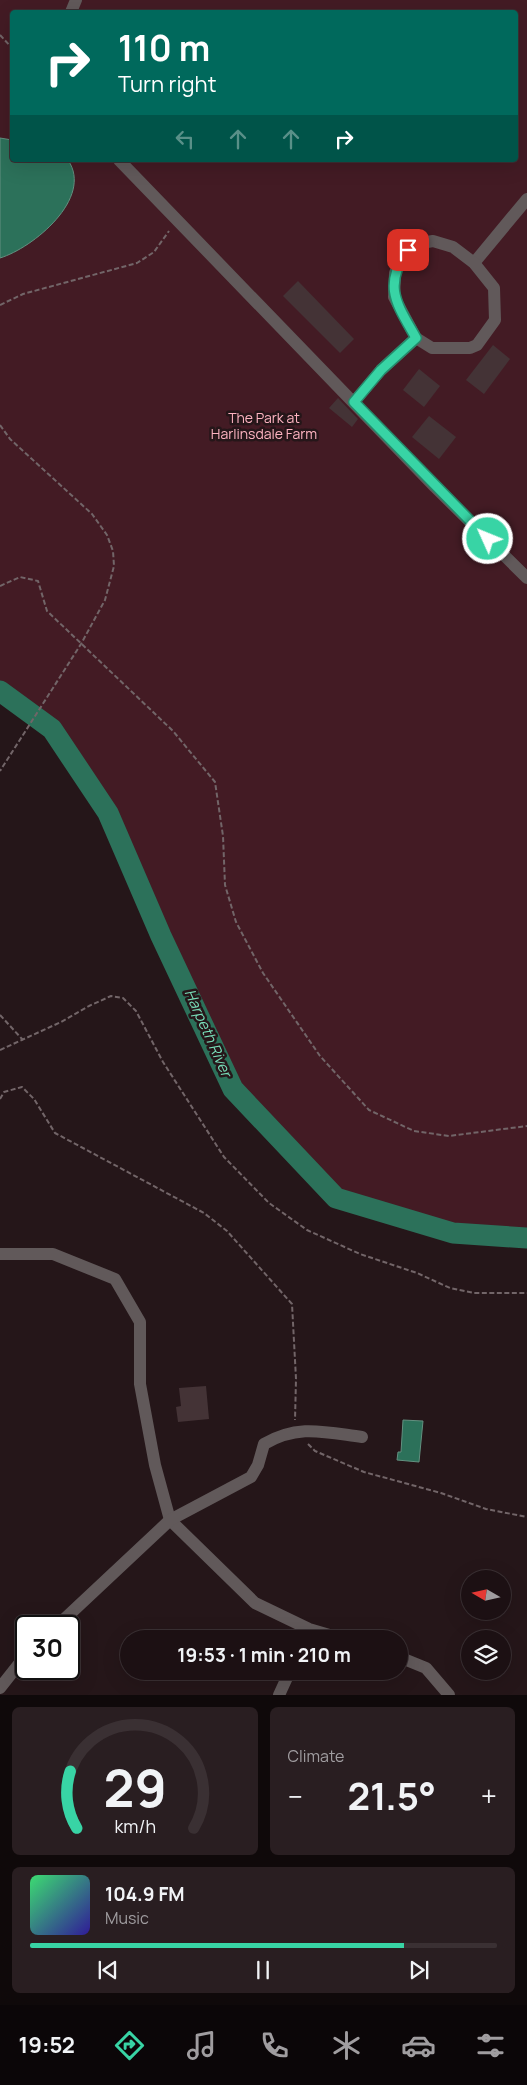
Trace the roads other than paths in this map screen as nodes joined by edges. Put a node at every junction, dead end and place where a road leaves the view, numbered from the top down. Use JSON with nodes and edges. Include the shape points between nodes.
{"nodes":[{"id":1,"x":121,"y":162,"type":"edge"},
{"id":2,"x":527,"y":199,"type":"edge"},
{"id":3,"x":474,"y":262,"type":"junction"},
{"id":4,"x":416,"y":338,"type":"junction"},
{"id":5,"x":354,"y":402,"type":"junction"},
{"id":6,"x":527,"y":578,"type":"edge"},
{"id":7,"x":0,"y":1254,"type":"edge"},
{"id":8,"x":362,"y":1437,"type":"dead end"},
{"id":9,"x":170,"y":1520,"type":"junction"},
{"id":10,"x":69,"y":1615,"type":"edge"},
{"id":11,"x":299,"y":1630,"type":"edge"},
{"id":12,"x":408,"y":1661,"type":"edge"},
{"id":13,"x":15,"y":1669,"type":"edge"},
{"id":14,"x":286,"y":1680,"type":"edge"},
{"id":15,"x":0,"y":1688,"type":"edge"},
{"id":16,"x":279,"y":1695,"type":"edge"},
{"id":17,"x":449,"y":1695,"type":"edge"}],
"edges":[{"from":1,"to":5,"type":"street"},
{"from":2,"to":3,"type":"street"},
{"from":3,"to":4,"type":"street","via":[[494,288],[496,297],[495,320],[477,345],[457,350],[432,348]]},
{"from":3,"to":4,"type":"street","via":[[453,246],[433,241],[416,244],[408,250],[393,280],[394,297]]},
{"from":4,"to":5,"type":"street","via":[[381,370]]},
{"from":5,"to":6,"type":"street"},
{"from":7,"to":9,"type":"street","via":[[53,1254],[115,1279],[140,1322],[140,1384],[155,1465]]},
{"from":8,"to":9,"type":"street","via":[[304,1430],[280,1435],[264,1444],[251,1477]]},
{"from":9,"to":10,"type":"street"},
{"from":9,"to":11,"type":"street","via":[[255,1603]]},
{"from":12,"to":17,"type":"street","via":[[426,1668]]},
{"from":13,"to":15,"type":"street"},
{"from":14,"to":16,"type":"street"}]}
